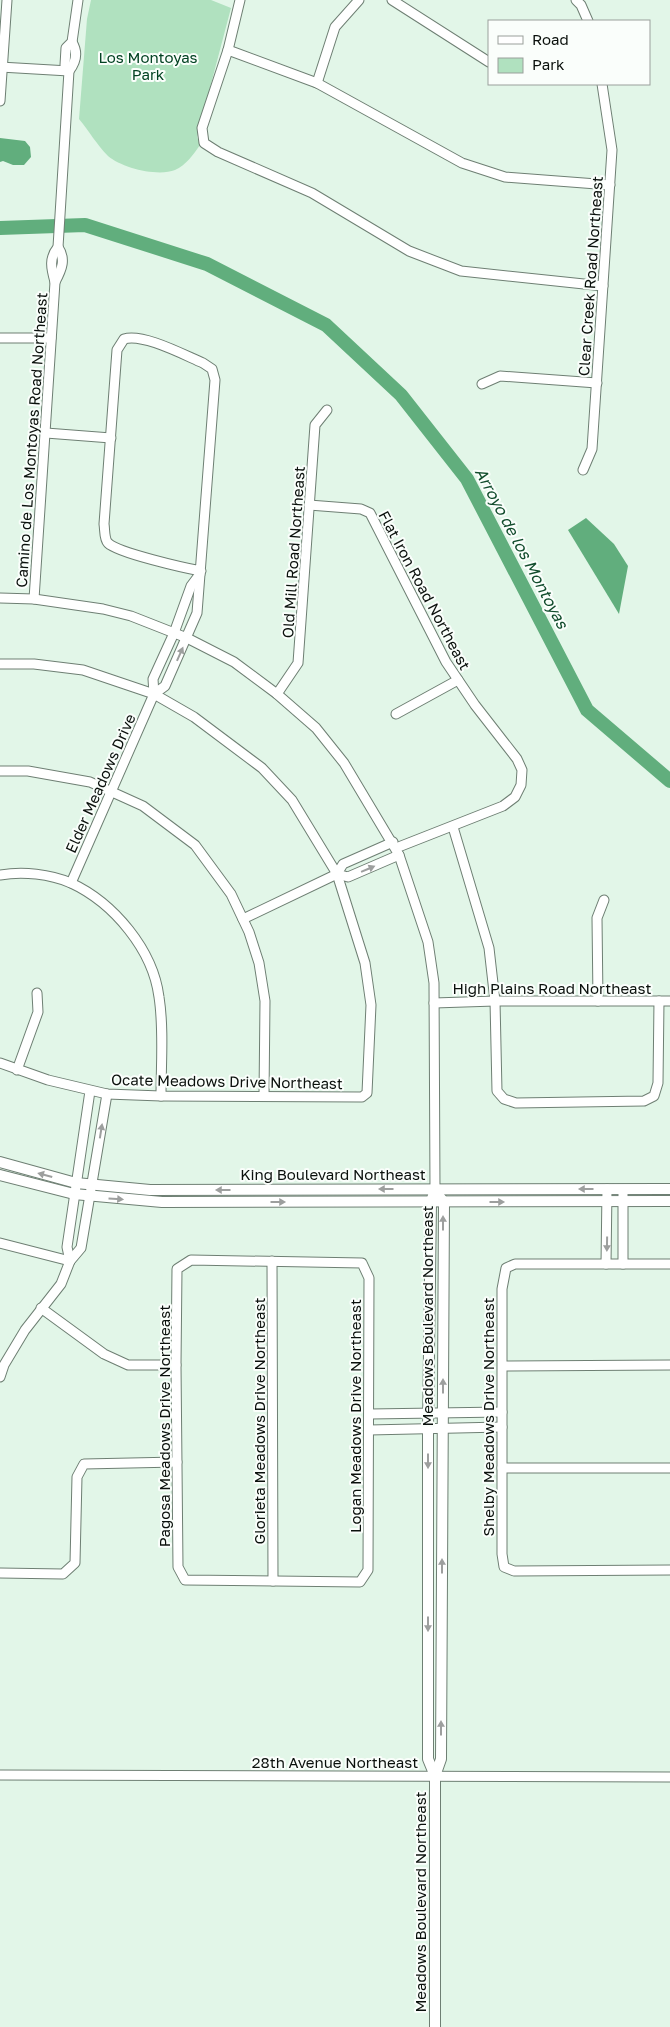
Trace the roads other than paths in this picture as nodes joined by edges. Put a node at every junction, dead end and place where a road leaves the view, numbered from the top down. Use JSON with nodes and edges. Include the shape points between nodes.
{"nodes":[{"id":1,"x":7,"y":0,"type":"edge"},
{"id":2,"x":78,"y":0,"type":"edge"},
{"id":3,"x":359,"y":0,"type":"edge"},
{"id":4,"x":392,"y":0,"type":"edge"},
{"id":5,"x":576,"y":0,"type":"edge"},
{"id":6,"x":238,"y":1,"type":"edge"},
{"id":7,"x":588,"y":20,"type":"edge"},
{"id":8,"x":228,"y":50,"type":"junction"},
{"id":9,"x":488,"y":61,"type":"edge"},
{"id":10,"x":1,"y":67,"type":"edge"},
{"id":11,"x":69,"y":71,"type":"junction"},
{"id":12,"x":317,"y":83,"type":"junction"},
{"id":13,"x":602,"y":85,"type":"edge"},
{"id":14,"x":0,"y":101,"type":"edge"},
{"id":15,"x":610,"y":185,"type":"junction"},
{"id":16,"x":603,"y":286,"type":"junction"},
{"id":17,"x":0,"y":338,"type":"edge"},
{"id":18,"x":51,"y":338,"type":"junction"},
{"id":19,"x":597,"y":383,"type":"junction"},
{"id":20,"x":482,"y":384,"type":"dead end"},
{"id":21,"x":327,"y":410,"type":"dead end"},
{"id":22,"x":46,"y":433,"type":"junction"},
{"id":23,"x":111,"y":438,"type":"junction"},
{"id":24,"x":583,"y":470,"type":"dead end"},
{"id":25,"x":309,"y":505,"type":"junction"},
{"id":26,"x":201,"y":571,"type":"junction"},
{"id":27,"x":0,"y":598,"type":"edge"},
{"id":28,"x":34,"y":599,"type":"junction"},
{"id":29,"x":174,"y":632,"type":"junction"},
{"id":30,"x":187,"y":638,"type":"junction"},
{"id":31,"x":0,"y":664,"type":"edge"},
{"id":32,"x":458,"y":680,"type":"junction"},
{"id":33,"x":154,"y":694,"type":"junction"},
{"id":34,"x":277,"y":694,"type":"junction"},
{"id":35,"x":396,"y":714,"type":"dead end"},
{"id":36,"x":0,"y":771,"type":"edge"},
{"id":37,"x":112,"y":791,"type":"junction"},
{"id":38,"x":453,"y":827,"type":"junction"},
{"id":39,"x":396,"y":849,"type":"junction"},
{"id":40,"x":337,"y":874,"type":"junction"},
{"id":41,"x":0,"y":875,"type":"edge"},
{"id":42,"x":71,"y":883,"type":"junction"},
{"id":43,"x":604,"y":900,"type":"dead end"},
{"id":44,"x":242,"y":919,"type":"junction"},
{"id":45,"x":37,"y":993,"type":"dead end"},
{"id":46,"x":495,"y":1000,"type":"junction"},
{"id":47,"x":598,"y":1001,"type":"junction"},
{"id":48,"x":659,"y":1001,"type":"junction"},
{"id":49,"x":670,"y":1001,"type":"edge"},
{"id":50,"x":434,"y":1003,"type":"junction"},
{"id":51,"x":0,"y":1063,"type":"edge"},
{"id":52,"x":17,"y":1070,"type":"junction"},
{"id":53,"x":90,"y":1091,"type":"junction"},
{"id":54,"x":107,"y":1094,"type":"junction"},
{"id":55,"x":161,"y":1096,"type":"junction"},
{"id":56,"x":264,"y":1096,"type":"junction"},
{"id":57,"x":0,"y":1162,"type":"edge"},
{"id":58,"x":0,"y":1175,"type":"edge"},
{"id":59,"x":76,"y":1183,"type":"junction"},
{"id":60,"x":92,"y":1184,"type":"junction"},
{"id":61,"x":435,"y":1189,"type":"junction"},
{"id":62,"x":607,"y":1189,"type":"junction"},
{"id":63,"x":623,"y":1189,"type":"junction"},
{"id":64,"x":670,"y":1189,"type":"edge"},
{"id":65,"x":74,"y":1194,"type":"junction"},
{"id":66,"x":90,"y":1197,"type":"junction"},
{"id":67,"x":607,"y":1201,"type":"junction"},
{"id":68,"x":623,"y":1201,"type":"junction"},
{"id":69,"x":670,"y":1201,"type":"edge"},
{"id":70,"x":430,"y":1202,"type":"junction"},
{"id":71,"x":444,"y":1202,"type":"junction"},
{"id":72,"x":0,"y":1243,"type":"edge"},
{"id":73,"x":70,"y":1261,"type":"junction"},
{"id":74,"x":272,"y":1261,"type":"junction"},
{"id":75,"x":606,"y":1264,"type":"junction"},
{"id":76,"x":623,"y":1264,"type":"junction"},
{"id":77,"x":670,"y":1264,"type":"edge"},
{"id":78,"x":41,"y":1308,"type":"junction"},
{"id":79,"x":2,"y":1364,"type":"edge"},
{"id":80,"x":176,"y":1365,"type":"junction"},
{"id":81,"x":670,"y":1365,"type":"edge"},
{"id":82,"x":502,"y":1366,"type":"junction"},
{"id":83,"x":0,"y":1377,"type":"edge"},
{"id":84,"x":502,"y":1412,"type":"junction"},
{"id":85,"x":370,"y":1414,"type":"junction"},
{"id":86,"x":429,"y":1414,"type":"junction"},
{"id":87,"x":443,"y":1414,"type":"junction"},
{"id":88,"x":502,"y":1427,"type":"junction"},
{"id":89,"x":428,"y":1428,"type":"junction"},
{"id":90,"x":443,"y":1428,"type":"junction"},
{"id":91,"x":369,"y":1430,"type":"junction"},
{"id":92,"x":177,"y":1462,"type":"junction"},
{"id":93,"x":502,"y":1468,"type":"junction"},
{"id":94,"x":670,"y":1468,"type":"edge"},
{"id":95,"x":670,"y":1570,"type":"edge"},
{"id":96,"x":0,"y":1573,"type":"edge"},
{"id":97,"x":273,"y":1581,"type":"junction"},
{"id":98,"x":0,"y":1775,"type":"edge"},
{"id":99,"x":435,"y":1776,"type":"junction"},
{"id":100,"x":670,"y":1777,"type":"edge"},
{"id":101,"x":435,"y":2027,"type":"edge"}],
"edges":[{"from":1,"to":10,"type":"street"},
{"from":2,"to":11,"type":"street","name":"Camino de Los Montoyas Road Northeast","via":[[72,42],[66,48],[65,65]]},
{"from":3,"to":12,"type":"street","via":[[335,27]]},
{"from":4,"to":9,"type":"street"},
{"from":5,"to":7,"type":"street"},
{"from":6,"to":8,"type":"street"},
{"from":8,"to":12,"type":"street"},
{"from":8,"to":16,"type":"street","via":[[202,128],[204,143],[218,152],[312,193],[410,251],[460,271]]},
{"from":10,"to":11,"type":"street"},
{"from":10,"to":14,"type":"street"},
{"from":11,"to":18,"type":"street","name":"Camino de Los Montoyas Road Northeast","via":[[58,244],[63,255],[62,270],[55,282]]},
{"from":12,"to":15,"type":"street","via":[[462,163],[505,176]]},
{"from":13,"to":15,"type":"street","name":"Clear Creek Road Northeast","via":[[612,150]]},
{"from":15,"to":16,"type":"street","name":"Clear Creek Road Northeast"},
{"from":16,"to":19,"type":"street","name":"Clear Creek Road Northeast"},
{"from":17,"to":18,"type":"street"},
{"from":18,"to":22,"type":"street","name":"Camino de Los Montoyas Road Northeast"},
{"from":19,"to":20,"type":"street","via":[[500,376]]},
{"from":19,"to":24,"type":"street","name":"Clear Creek Road Northeast","via":[[592,449]]},
{"from":21,"to":25,"type":"street","name":"Old Mill Road Northeast","via":[[315,425]]},
{"from":22,"to":23,"type":"street"},
{"from":22,"to":28,"type":"street","name":"Camino de Los Montoyas Road Northeast"},
{"from":23,"to":26,"type":"street","via":[[104,524],[106,541],[124,550]]},
{"from":23,"to":26,"type":"street","via":[[118,350],[124,339],[144,339],[210,366],[215,380]]},
{"from":25,"to":32,"type":"street","name":"Flat Iron Road Northeast","via":[[361,509],[370,513]]},
{"from":25,"to":34,"type":"street","name":"Old Mill Road Northeast","via":[[298,663]]},
{"from":26,"to":29,"type":"street"},
{"from":26,"to":30,"type":"street","via":[[197,613]]},
{"from":27,"to":28,"type":"street","name":"Meadows Boulevard Northeast"},
{"from":28,"to":29,"type":"street","name":"Meadows Boulevard Northeast","via":[[103,609]]},
{"from":29,"to":30,"type":"street","name":"Meadows Boulevard Northeast"},
{"from":29,"to":33,"type":"street","via":[[153,680]]},
{"from":33,"to":30,"type":"street","one_way":true,"via":[[166,686]]},
{"from":30,"to":34,"type":"street","name":"Meadows Boulevard Northeast","via":[[234,662]]},
{"from":31,"to":33,"type":"street","via":[[83,670]]},
{"from":32,"to":35,"type":"street"},
{"from":32,"to":38,"type":"street","name":"Flat Iron Road Northeast","via":[[522,770],[521,785],[515,797],[503,806]]},
{"from":33,"to":37,"type":"street","name":"Elder Meadows Drive"},
{"from":33,"to":40,"type":"street","via":[[194,717],[262,768],[292,800]]},
{"from":34,"to":39,"type":"street","name":"Meadows Boulevard Northeast","via":[[316,728],[344,763]]},
{"from":36,"to":37,"type":"street","via":[[28,771],[65,777]]},
{"from":37,"to":42,"type":"street","name":"Elder Meadows Drive"},
{"from":37,"to":44,"type":"street","via":[[143,806],[195,845],[231,894]]},
{"from":38,"to":39,"type":"street","name":"Flat Iron Road Northeast"},
{"from":38,"to":46,"type":"street","via":[[489,948]]},
{"from":39,"to":40,"type":"street","via":[[343,864]]},
{"from":40,"to":39,"type":"street","one_way":true,"via":[[348,877]]},
{"from":39,"to":50,"type":"street","name":"Meadows Boulevard Northeast","via":[[428,942]]},
{"from":40,"to":44,"type":"street"},
{"from":40,"to":56,"type":"street","name":"Ocate Meadows Drive Northeast","via":[[365,963],[371,1005],[367,1093],[362,1097]]},
{"from":41,"to":42,"type":"street","via":[[44,875]]},
{"from":42,"to":55,"type":"street","via":[[95,897],[118,917],[137,942],[153,972],[161,1018]]},
{"from":43,"to":47,"type":"street","via":[[597,918]]},
{"from":44,"to":56,"type":"street","via":[[259,963],[265,1001]]},
{"from":45,"to":52,"type":"street","via":[[38,1012]]},
{"from":46,"to":47,"type":"street","name":"High Plains Road Northeast"},
{"from":46,"to":48,"type":"street","via":[[498,1091],[504,1099],[516,1103],[644,1101],[654,1096],[658,1083]]},
{"from":46,"to":50,"type":"street","name":"High Plains Road Northeast"},
{"from":47,"to":48,"type":"street","name":"High Plains Road Northeast"},
{"from":48,"to":49,"type":"street","name":"High Plains Road Northeast"},
{"from":50,"to":61,"type":"street","name":"Meadows Boulevard Northeast"},
{"from":51,"to":52,"type":"street","name":"Ocate Meadows Drive Northeast"},
{"from":52,"to":53,"type":"street","name":"Ocate Meadows Drive Northeast"},
{"from":53,"to":54,"type":"street","name":"Ocate Meadows Drive Northeast"},
{"from":53,"to":59,"type":"street"},
{"from":54,"to":55,"type":"street","name":"Ocate Meadows Drive Northeast"},
{"from":60,"to":54,"type":"street","one_way":true},
{"from":55,"to":56,"type":"street","name":"Ocate Meadows Drive Northeast"},
{"from":59,"to":57,"type":"street","name":"King Boulevard Northeast","one_way":true},
{"from":58,"to":65,"type":"street","name":"King Boulevard Northeast"},
{"from":59,"to":60,"type":"street","name":"King Boulevard Northeast"},
{"from":59,"to":65,"type":"street"},
{"from":61,"to":60,"type":"street","name":"King Boulevard Northeast","one_way":true,"via":[[150,1190]]},
{"from":60,"to":66,"type":"street"},
{"from":62,"to":61,"type":"street","name":"King Boulevard Northeast","one_way":true},
{"from":61,"to":70,"type":"street"},
{"from":61,"to":71,"type":"street","name":"Meadows Boulevard Northeast"},
{"from":62,"to":63,"type":"street","name":"King Boulevard Northeast"},
{"from":62,"to":67,"type":"street"},
{"from":63,"to":64,"type":"street","name":"King Boulevard Northeast"},
{"from":63,"to":68,"type":"street"},
{"from":65,"to":66,"type":"street","name":"King Boulevard Northeast"},
{"from":65,"to":73,"type":"street","via":[[66,1247]]},
{"from":66,"to":70,"type":"street","name":"King Boulevard Northeast","one_way":true,"via":[[162,1202]]},
{"from":66,"to":73,"type":"street","via":[[81,1248]]},
{"from":67,"to":68,"type":"street","name":"King Boulevard Northeast"},
{"from":71,"to":67,"type":"street","name":"King Boulevard Northeast","one_way":true},
{"from":67,"to":75,"type":"street","one_way":true},
{"from":68,"to":69,"type":"street","name":"King Boulevard Northeast"},
{"from":68,"to":76,"type":"street"},
{"from":70,"to":71,"type":"street","name":"King Boulevard Northeast"},
{"from":70,"to":86,"type":"street","name":"Meadows Boulevard Northeast"},
{"from":87,"to":71,"type":"street","name":"Meadows Boulevard Northeast","one_way":true},
{"from":72,"to":73,"type":"street"},
{"from":73,"to":78,"type":"street","via":[[61,1284]]},
{"from":74,"to":80,"type":"street","name":"Pagosa Meadows Drive Northeast","via":[[191,1260],[177,1269]]},
{"from":74,"to":85,"type":"street","name":"Logan Meadows Drive Northeast","via":[[362,1263],[369,1278]]},
{"from":74,"to":97,"type":"street","name":"Glorieta Meadows Drive Northeast"},
{"from":75,"to":76,"type":"street"},
{"from":75,"to":82,"type":"street","name":"Shelby Meadows Drive Northeast","via":[[516,1264],[506,1268],[502,1289]]},
{"from":76,"to":77,"type":"street"},
{"from":78,"to":79,"type":"street"},
{"from":78,"to":80,"type":"street","via":[[104,1354],[128,1364]]},
{"from":79,"to":83,"type":"street"},
{"from":80,"to":92,"type":"street","name":"Pagosa Meadows Drive Northeast"},
{"from":81,"to":82,"type":"street"},
{"from":82,"to":84,"type":"street","name":"Shelby Meadows Drive Northeast"},
{"from":84,"to":87,"type":"street"},
{"from":84,"to":88,"type":"street","name":"Shelby Meadows Drive Northeast"},
{"from":85,"to":86,"type":"street"},
{"from":85,"to":91,"type":"street","name":"Logan Meadows Drive Northeast"},
{"from":86,"to":87,"type":"street"},
{"from":86,"to":89,"type":"street","name":"Meadows Boulevard Northeast"},
{"from":87,"to":90,"type":"street","name":"Meadows Boulevard Northeast"},
{"from":88,"to":90,"type":"street"},
{"from":88,"to":93,"type":"street","name":"Shelby Meadows Drive Northeast"},
{"from":89,"to":90,"type":"street"},
{"from":89,"to":91,"type":"street"},
{"from":89,"to":99,"type":"street","name":"Meadows Boulevard Northeast","one_way":true,"via":[[428,1759]]},
{"from":99,"to":90,"type":"street","name":"Meadows Boulevard Northeast","one_way":true,"via":[[441,1759]]},
{"from":91,"to":97,"type":"street","name":"Logan Meadows Drive Northeast","via":[[368,1570],[360,1582]]},
{"from":92,"to":96,"type":"street","via":[[84,1464],[76,1477],[75,1563],[63,1574]]},
{"from":92,"to":97,"type":"street","name":"Pagosa Meadows Drive Northeast","via":[[178,1568],[185,1580]]},
{"from":93,"to":94,"type":"street"},
{"from":93,"to":95,"type":"street","name":"Shelby Meadows Drive Northeast","via":[[504,1567],[514,1571]]},
{"from":98,"to":99,"type":"street","name":"28th Avenue Northeast"},
{"from":99,"to":100,"type":"street","name":"28th Avenue Northeast"},
{"from":99,"to":101,"type":"street","name":"Meadows Boulevard Northeast"}]}
